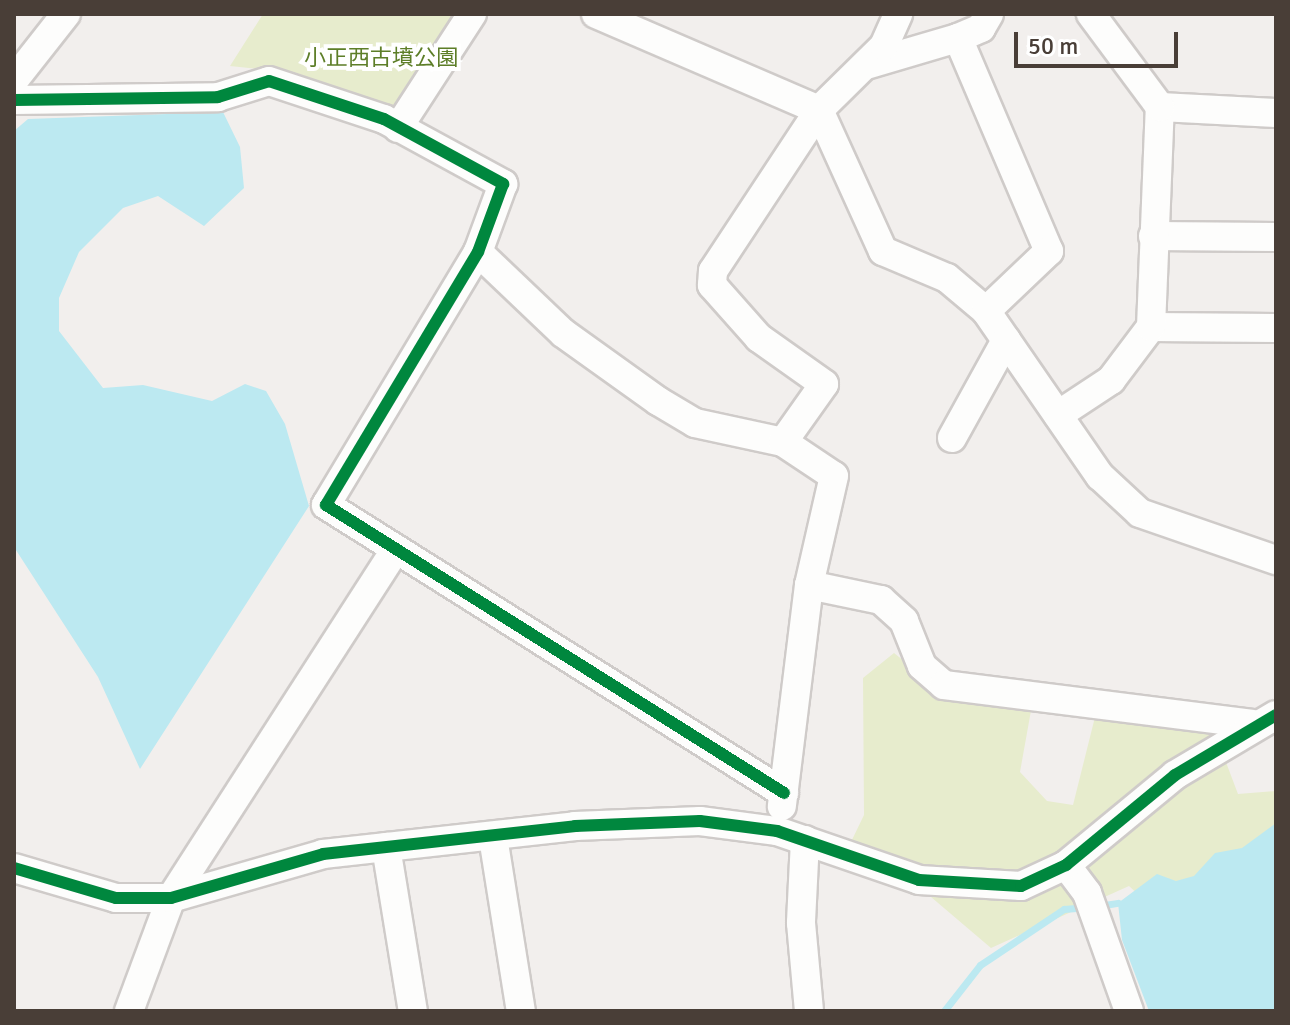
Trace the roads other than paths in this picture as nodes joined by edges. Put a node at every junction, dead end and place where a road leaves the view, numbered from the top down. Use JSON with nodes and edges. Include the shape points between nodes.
{"nodes":[{"id":1,"x":66,"y":14,"type":"edge"},
{"id":2,"x":472,"y":14,"type":"edge"},
{"id":3,"x":596,"y":14,"type":"edge"},
{"id":4,"x":898,"y":14,"type":"edge"},
{"id":5,"x":989,"y":14,"type":"edge"},
{"id":6,"x":1091,"y":14,"type":"edge"},
{"id":7,"x":958,"y":38,"type":"junction"},
{"id":8,"x":865,"y":65,"type":"junction"},
{"id":9,"x":14,"y":80,"type":"edge"},
{"id":10,"x":14,"y":100,"type":"edge"},
{"id":11,"x":1160,"y":107,"type":"junction"},
{"id":12,"x":819,"y":110,"type":"junction"},
{"id":13,"x":1276,"y":113,"type":"edge"},
{"id":14,"x":398,"y":128,"type":"junction"},
{"id":15,"x":1153,"y":236,"type":"junction"},
{"id":16,"x":1276,"y":237,"type":"edge"},
{"id":17,"x":478,"y":252,"type":"junction"},
{"id":18,"x":986,"y":311,"type":"junction"},
{"id":19,"x":1151,"y":327,"type":"junction"},
{"id":20,"x":1276,"y":328,"type":"edge"},
{"id":21,"x":1006,"y":340,"type":"junction"},
{"id":22,"x":1058,"y":415,"type":"junction"},
{"id":23,"x":952,"y":438,"type":"dead end"},
{"id":24,"x":783,"y":442,"type":"junction"},
{"id":25,"x":396,"y":549,"type":"junction"},
{"id":26,"x":1276,"y":560,"type":"edge"},
{"id":27,"x":809,"y":585,"type":"junction"},
{"id":28,"x":1264,"y":719,"type":"edge"},
{"id":29,"x":784,"y":793,"type":"junction"},
{"id":30,"x":777,"y":831,"type":"junction"},
{"id":31,"x":493,"y":837,"type":"junction"},
{"id":32,"x":805,"y":840,"type":"junction"},
{"id":33,"x":386,"y":847,"type":"junction"},
{"id":34,"x":1066,"y":865,"type":"junction"},
{"id":35,"x":14,"y":868,"type":"edge"},
{"id":36,"x":171,"y":898,"type":"junction"},
{"id":37,"x":129,"y":1011,"type":"edge"},
{"id":38,"x":413,"y":1011,"type":"edge"},
{"id":39,"x":521,"y":1011,"type":"edge"},
{"id":40,"x":809,"y":1011,"type":"edge"},
{"id":41,"x":1129,"y":1011,"type":"edge"}],
"edges":[{"from":1,"to":9,"type":"street"},
{"from":2,"to":14,"type":"street"},
{"from":3,"to":12,"type":"street"},
{"from":4,"to":8,"type":"street"},
{"from":5,"to":7,"type":"street","via":[[981,28]]},
{"from":6,"to":11,"type":"street"},
{"from":7,"to":8,"type":"street"},
{"from":7,"to":18,"type":"street","via":[[1049,251]]},
{"from":8,"to":12,"type":"street"},
{"from":10,"to":14,"type":"street","via":[[218,97],[269,81]]},
{"from":11,"to":13,"type":"street"},
{"from":11,"to":15,"type":"street"},
{"from":12,"to":18,"type":"street","via":[[883,251],[947,278]]},
{"from":12,"to":24,"type":"street","via":[[713,271],[712,285],[759,338],[824,384]]},
{"from":14,"to":17,"type":"street","via":[[503,184]]},
{"from":15,"to":16,"type":"street"},
{"from":15,"to":19,"type":"street"},
{"from":17,"to":24,"type":"street","via":[[563,333],[658,401],[695,423]]},
{"from":17,"to":25,"type":"street","via":[[326,505]]},
{"from":18,"to":21,"type":"street"},
{"from":19,"to":20,"type":"street"},
{"from":19,"to":22,"type":"street","via":[[1111,380]]},
{"from":21,"to":22,"type":"street"},
{"from":21,"to":23,"type":"street"},
{"from":22,"to":26,"type":"street","via":[[1100,476],[1140,513]]},
{"from":24,"to":27,"type":"street","via":[[834,476]]},
{"from":25,"to":29,"type":"street"},
{"from":25,"to":36,"type":"street"},
{"from":27,"to":28,"type":"street","via":[[881,600],[904,621],[922,666],[944,685]]},
{"from":27,"to":29,"type":"street"},
{"from":28,"to":34,"type":"street","via":[[1175,775]]},
{"from":29,"to":30,"type":"street"},
{"from":30,"to":31,"type":"street","via":[[700,821]]},
{"from":30,"to":32,"type":"street"},
{"from":31,"to":33,"type":"street"},
{"from":31,"to":39,"type":"street"},
{"from":32,"to":34,"type":"street","via":[[876,869],[975,888],[1021,886]]},
{"from":32,"to":40,"type":"street","via":[[801,923]]},
{"from":33,"to":36,"type":"street","via":[[323,854]]},
{"from":33,"to":38,"type":"street"},
{"from":34,"to":41,"type":"street","via":[[1087,893]]},
{"from":35,"to":36,"type":"street","via":[[116,898]]},
{"from":36,"to":37,"type":"street"}]}
